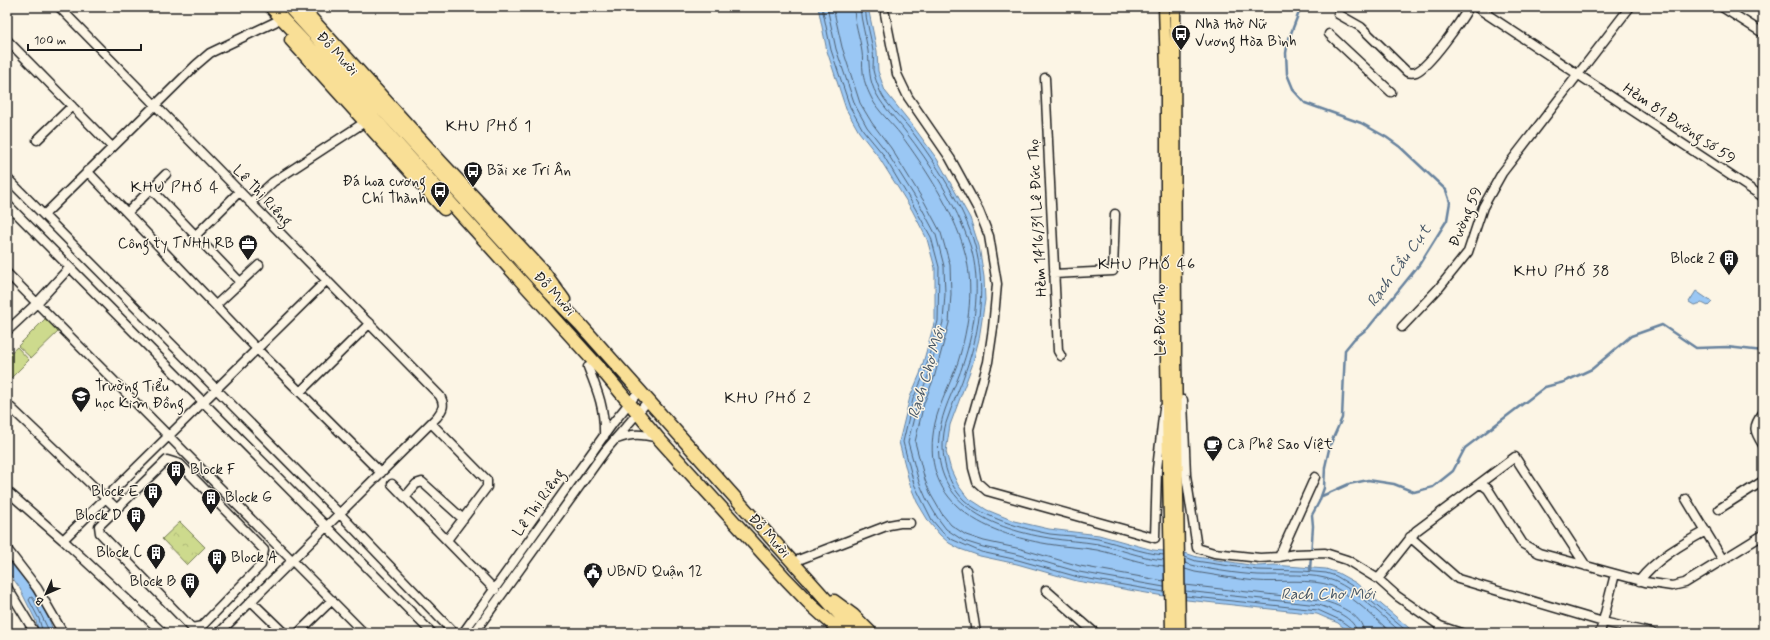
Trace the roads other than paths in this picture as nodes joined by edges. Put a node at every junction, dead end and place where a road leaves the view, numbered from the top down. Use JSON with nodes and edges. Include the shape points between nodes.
{"nodes":[{"id":1,"x":60,"y":7,"type":"edge"},
{"id":2,"x":261,"y":7,"type":"edge"},
{"id":3,"x":271,"y":7,"type":"edge"},
{"id":4,"x":289,"y":7,"type":"edge"},
{"id":5,"x":302,"y":7,"type":"edge"},
{"id":6,"x":1164,"y":7,"type":"edge"},
{"id":7,"x":1175,"y":7,"type":"edge"},
{"id":8,"x":1469,"y":7,"type":"edge"},
{"id":9,"x":1476,"y":7,"type":"edge"},
{"id":10,"x":1630,"y":7,"type":"edge"},
{"id":11,"x":1722,"y":7,"type":"edge"},
{"id":12,"x":885,"y":14,"type":"dead end"},
{"id":13,"x":1338,"y":14,"type":"dead end"},
{"id":14,"x":275,"y":22,"type":"junction"},
{"id":15,"x":1763,"y":33,"type":"edge"},
{"id":16,"x":1329,"y":34,"type":"dead end"},
{"id":17,"x":7,"y":40,"type":"edge"},
{"id":18,"x":1579,"y":74,"type":"junction"},
{"id":19,"x":1045,"y":78,"type":"dead end"},
{"id":20,"x":1391,"y":92,"type":"dead end"},
{"id":21,"x":155,"y":105,"type":"junction"},
{"id":22,"x":72,"y":106,"type":"junction"},
{"id":23,"x":365,"y":122,"type":"junction"},
{"id":24,"x":37,"y":140,"type":"dead end"},
{"id":25,"x":112,"y":147,"type":"junction"},
{"id":26,"x":88,"y":171,"type":"junction"},
{"id":27,"x":166,"y":174,"type":"dead end"},
{"id":28,"x":7,"y":178,"type":"edge"},
{"id":29,"x":151,"y":189,"type":"junction"},
{"id":30,"x":1176,"y":190,"type":"junction"},
{"id":31,"x":1165,"y":191,"type":"junction"},
{"id":32,"x":239,"y":192,"type":"junction"},
{"id":33,"x":1763,"y":197,"type":"edge"},
{"id":34,"x":250,"y":203,"type":"junction"},
{"id":35,"x":7,"y":204,"type":"edge"},
{"id":36,"x":127,"y":213,"type":"junction"},
{"id":37,"x":1114,"y":214,"type":"dead end"},
{"id":38,"x":44,"y":215,"type":"junction"},
{"id":39,"x":195,"y":236,"type":"junction"},
{"id":40,"x":259,"y":265,"type":"dead end"},
{"id":41,"x":69,"y":268,"type":"junction"},
{"id":42,"x":7,"y":273,"type":"edge"},
{"id":43,"x":1054,"y":274,"type":"junction"},
{"id":44,"x":327,"y":280,"type":"junction"},
{"id":45,"x":240,"y":282,"type":"junction"},
{"id":46,"x":37,"y":303,"type":"junction"},
{"id":47,"x":216,"y":306,"type":"junction"},
{"id":48,"x":370,"y":323,"type":"junction"},
{"id":49,"x":580,"y":324,"type":"junction"},
{"id":50,"x":1402,"y":327,"type":"dead end"},
{"id":51,"x":7,"y":331,"type":"edge"},
{"id":52,"x":257,"y":349,"type":"junction"},
{"id":53,"x":1060,"y":356,"type":"dead end"},
{"id":54,"x":588,"y":367,"type":"junction"},
{"id":55,"x":606,"y":375,"type":"junction"},
{"id":56,"x":216,"y":389,"type":"junction"},
{"id":57,"x":639,"y":391,"type":"junction"},
{"id":58,"x":300,"y":392,"type":"junction"},
{"id":59,"x":1183,"y":400,"type":"dead end"},
{"id":60,"x":202,"y":402,"type":"junction"},
{"id":61,"x":628,"y":403,"type":"junction"},
{"id":62,"x":1168,"y":403,"type":"junction"},
{"id":63,"x":7,"y":404,"type":"edge"},
{"id":64,"x":650,"y":404,"type":"junction"},
{"id":65,"x":637,"y":413,"type":"junction"},
{"id":66,"x":1763,"y":413,"type":"edge"},
{"id":67,"x":431,"y":424,"type":"junction"},
{"id":68,"x":169,"y":436,"type":"junction"},
{"id":69,"x":604,"y":436,"type":"junction"},
{"id":70,"x":616,"y":439,"type":"junction"},
{"id":71,"x":659,"y":439,"type":"junction"},
{"id":72,"x":1763,"y":446,"type":"edge"},
{"id":73,"x":381,"y":473,"type":"junction"},
{"id":74,"x":1314,"y":477,"type":"dead end"},
{"id":75,"x":1763,"y":481,"type":"edge"},
{"id":76,"x":1480,"y":483,"type":"junction"},
{"id":77,"x":392,"y":484,"type":"dead end"},
{"id":78,"x":7,"y":491,"type":"edge"},
{"id":79,"x":405,"y":497,"type":"junction"},
{"id":80,"x":106,"y":498,"type":"junction"},
{"id":81,"x":1686,"y":499,"type":"dead end"},
{"id":82,"x":116,"y":508,"type":"junction"},
{"id":83,"x":1719,"y":509,"type":"dead end"},
{"id":84,"x":339,"y":514,"type":"junction"},
{"id":85,"x":463,"y":519,"type":"junction"},
{"id":86,"x":910,"y":523,"type":"dead end"},
{"id":87,"x":326,"y":527,"type":"junction"},
{"id":88,"x":1706,"y":531,"type":"junction"},
{"id":89,"x":1763,"y":535,"type":"edge"},
{"id":90,"x":1173,"y":536,"type":"junction"},
{"id":91,"x":1410,"y":537,"type":"junction"},
{"id":92,"x":63,"y":540,"type":"junction"},
{"id":93,"x":447,"y":540,"type":"junction"},
{"id":94,"x":7,"y":549,"type":"edge"},
{"id":95,"x":1279,"y":557,"type":"junction"},
{"id":96,"x":292,"y":560,"type":"junction"},
{"id":97,"x":1723,"y":560,"type":"junction"},
{"id":98,"x":793,"y":562,"type":"junction"},
{"id":99,"x":1586,"y":566,"type":"junction"},
{"id":100,"x":966,"y":570,"type":"dead end"},
{"id":101,"x":1615,"y":574,"type":"junction"},
{"id":102,"x":1378,"y":580,"type":"junction"},
{"id":103,"x":1639,"y":581,"type":"junction"},
{"id":104,"x":7,"y":587,"type":"edge"},
{"id":105,"x":495,"y":590,"type":"junction"},
{"id":106,"x":1046,"y":590,"type":"dead end"},
{"id":107,"x":822,"y":593,"type":"junction"},
{"id":108,"x":332,"y":600,"type":"junction"},
{"id":109,"x":251,"y":601,"type":"junction"},
{"id":110,"x":1175,"y":621,"type":"junction"},
{"id":111,"x":1603,"y":622,"type":"junction"},
{"id":112,"x":838,"y":628,"type":"edge"},
{"id":113,"x":63,"y":631,"type":"edge"},
{"id":114,"x":477,"y":632,"type":"edge"},
{"id":115,"x":35,"y":633,"type":"edge"},
{"id":116,"x":163,"y":633,"type":"edge"},
{"id":117,"x":219,"y":633,"type":"edge"},
{"id":118,"x":284,"y":633,"type":"edge"},
{"id":119,"x":298,"y":633,"type":"edge"},
{"id":120,"x":364,"y":633,"type":"edge"},
{"id":121,"x":432,"y":633,"type":"edge"},
{"id":122,"x":454,"y":633,"type":"edge"},
{"id":123,"x":463,"y":633,"type":"edge"},
{"id":124,"x":856,"y":633,"type":"edge"},
{"id":125,"x":871,"y":633,"type":"edge"},
{"id":126,"x":976,"y":633,"type":"edge"},
{"id":127,"x":1095,"y":633,"type":"edge"},
{"id":128,"x":1171,"y":633,"type":"edge"},
{"id":129,"x":1180,"y":633,"type":"edge"},
{"id":130,"x":1462,"y":633,"type":"edge"},
{"id":131,"x":1600,"y":633,"type":"edge"},
{"id":132,"x":1652,"y":633,"type":"edge"}],
"edges":[{"from":1,"to":21,"type":"street","name":"Lê Thị Riêng"},
{"from":2,"to":14,"type":"highway","name":"Đỗ Mười"},
{"from":3,"to":55,"type":"highway","name":"Đỗ Mười"},
{"from":4,"to":49,"type":"highway","name":"Đỗ Mười","via":[[546,290]]},
{"from":5,"to":49,"type":"highway","name":"Đỗ Mười","via":[[543,271]]},
{"from":6,"to":31,"type":"main road","name":"Lê Đức Thọ"},
{"from":7,"to":30,"type":"main road","name":"Lê Đức Thọ"},
{"from":8,"to":13,"type":"street","via":[[1462,21],[1437,51],[1418,71],[1412,73],[1407,72],[1361,27]]},
{"from":9,"to":18,"type":"street","name":"Hẻm 81 Đường số 59"},
{"from":10,"to":18,"type":"street","name":"Đường 59"},
{"from":11,"to":15,"type":"street"},
{"from":12,"to":62,"type":"street","name":"Lê Đức Thọ","via":[[897,74],[908,97],[950,158],[979,211],[989,236],[997,284],[993,328],[988,362],[969,429],[972,468],[977,482],[988,491],[1155,538],[1157,468],[1163,409]]},
{"from":14,"to":21,"type":"street","via":[[210,52]]},
{"from":14,"to":23,"type":"highway","name":"Đỗ Mười"},
{"from":16,"to":20,"type":"street"},
{"from":17,"to":22,"type":"street"},
{"from":18,"to":33,"type":"street","name":"Hẻm 81 Đường số 59"},
{"from":18,"to":50,"type":"street","name":"Đường 59","via":[[1502,172],[1483,207],[1468,252],[1439,288]]},
{"from":19,"to":43,"type":"street","name":"Hẻm 1416/31 Lê Đức Thọ"},
{"from":21,"to":25,"type":"street"},
{"from":21,"to":32,"type":"street","name":"Lê Thị Riêng"},
{"from":22,"to":24,"type":"street"},
{"from":22,"to":25,"type":"street"},
{"from":23,"to":34,"type":"street","via":[[273,182]]},
{"from":23,"to":54,"type":"highway","name":"Đỗ Mười"},
{"from":25,"to":26,"type":"street"},
{"from":26,"to":36,"type":"street"},
{"from":26,"to":38,"type":"street"},
{"from":27,"to":29,"type":"street"},
{"from":28,"to":38,"type":"street"},
{"from":29,"to":36,"type":"street"},
{"from":29,"to":39,"type":"street"},
{"from":30,"to":31,"type":"main road"},
{"from":30,"to":90,"type":"main road","name":"Lê Đức Thọ"},
{"from":31,"to":62,"type":"main road","name":"Lê Đức Thọ"},
{"from":32,"to":34,"type":"street","name":"Lê Thị Riêng"},
{"from":32,"to":39,"type":"street"},
{"from":34,"to":44,"type":"street","name":"Lê Thị Riêng"},
{"from":35,"to":41,"type":"street"},
{"from":36,"to":47,"type":"street"},
{"from":37,"to":43,"type":"street","via":[[1113,272]]},
{"from":38,"to":56,"type":"street"},
{"from":39,"to":45,"type":"street"},
{"from":40,"to":45,"type":"street"},
{"from":41,"to":46,"type":"street"},
{"from":41,"to":60,"type":"street"},
{"from":42,"to":46,"type":"street"},
{"from":43,"to":53,"type":"street","name":"Hẻm 1416/31 Lê Đức Thọ"},
{"from":44,"to":48,"type":"street","name":"Lê Thị Riêng"},
{"from":44,"to":52,"type":"street"},
{"from":45,"to":47,"type":"street"},
{"from":46,"to":51,"type":"street"},
{"from":46,"to":68,"type":"street"},
{"from":47,"to":52,"type":"street"},
{"from":48,"to":58,"type":"street"},
{"from":48,"to":67,"type":"street","name":"Lê Thị Riêng","via":[[440,396],[444,404]]},
{"from":49,"to":57,"type":"highway","name":"Đỗ Mười"},
{"from":52,"to":56,"type":"street"},
{"from":52,"to":58,"type":"street"},
{"from":54,"to":55,"type":"highway"},
{"from":54,"to":69,"type":"street","via":[[601,401]]},
{"from":55,"to":61,"type":"highway","name":"Đỗ Mười"},
{"from":56,"to":60,"type":"street"},
{"from":56,"to":84,"type":"street"},
{"from":57,"to":61,"type":"street","name":"Lê Thị Riêng"},
{"from":57,"to":64,"type":"highway","name":"Đỗ Mười"},
{"from":58,"to":73,"type":"street"},
{"from":59,"to":95,"type":"street","via":[[1186,475],[1197,548],[1214,553],[1260,558]]},
{"from":60,"to":68,"type":"street"},
{"from":60,"to":87,"type":"street"},
{"from":61,"to":65,"type":"highway","name":"Đỗ Mười"},
{"from":61,"to":69,"type":"street","name":"Lê Thị Riêng"},
{"from":62,"to":90,"type":"main road","name":"Lê Đức Thọ"},
{"from":63,"to":80,"type":"street"},
{"from":64,"to":65,"type":"street","name":"Lê Thị Riêng"},
{"from":64,"to":98,"type":"highway","name":"Đỗ Mười"},
{"from":65,"to":70,"type":"street","name":"Lê Thị Riêng"},
{"from":65,"to":71,"type":"highway","name":"Đỗ Mười"},
{"from":66,"to":72,"type":"street","via":[[1755,426],[1755,433]]},
{"from":67,"to":73,"type":"street"},
{"from":67,"to":85,"type":"street","via":[[487,480],[487,487]]},
{"from":68,"to":80,"type":"street"},
{"from":68,"to":96,"type":"street"},
{"from":69,"to":105,"type":"street","name":"Lê Thị Riêng"},
{"from":70,"to":71,"type":"street","via":[[632,434]]},
{"from":70,"to":114,"type":"street","name":"Lê Thị Riêng","via":[[593,467]]},
{"from":71,"to":112,"type":"highway","name":"Đỗ Mười","via":[[811,604]]},
{"from":73,"to":84,"type":"street"},
{"from":74,"to":95,"type":"street"},
{"from":75,"to":83,"type":"street"},
{"from":76,"to":91,"type":"street"},
{"from":76,"to":99,"type":"street","via":[[1488,489],[1523,544],[1538,553]]},
{"from":76,"to":99,"type":"street","via":[[1515,457]]},
{"from":77,"to":79,"type":"street"},
{"from":78,"to":92,"type":"street"},
{"from":79,"to":85,"type":"street","via":[[416,484],[422,482]]},
{"from":79,"to":93,"type":"street"},
{"from":80,"to":82,"type":"street"},
{"from":80,"to":92,"type":"street"},
{"from":81,"to":88,"type":"street"},
{"from":82,"to":82,"type":"street","via":[[167,460],[180,464],[264,550],[261,565],[202,626],[192,628],[100,533],[99,526]]},
{"from":84,"to":87,"type":"street"},
{"from":84,"to":122,"type":"street"},
{"from":85,"to":93,"type":"street"},
{"from":86,"to":98,"type":"street","via":[[889,525]]},
{"from":87,"to":96,"type":"street"},
{"from":87,"to":121,"type":"street"},
{"from":88,"to":97,"type":"street"},
{"from":88,"to":103,"type":"street","via":[[1651,566]]},
{"from":89,"to":97,"type":"street"},
{"from":90,"to":110,"type":"main road"},
{"from":91,"to":102,"type":"street"},
{"from":91,"to":111,"type":"street","via":[[1458,579]]},
{"from":92,"to":116,"type":"street"},
{"from":93,"to":105,"type":"street"},
{"from":94,"to":113,"type":"street","via":[[37,588]]},
{"from":95,"to":102,"type":"street","via":[[1325,553],[1347,560]]},
{"from":96,"to":108,"type":"street"},
{"from":96,"to":109,"type":"street"},
{"from":97,"to":103,"type":"street","via":[[1685,584],[1672,586]]},
{"from":98,"to":107,"type":"highway","name":"Đỗ Mười"},
{"from":99,"to":101,"type":"street"},
{"from":100,"to":126,"type":"street"},
{"from":101,"to":103,"type":"street"},
{"from":101,"to":111,"type":"street"},
{"from":102,"to":130,"type":"street","via":[[1440,626]]},
{"from":104,"to":115,"type":"street"},
{"from":105,"to":123,"type":"street","name":"Lê Thị Riêng"},
{"from":106,"to":127,"type":"street"},
{"from":107,"to":112,"type":"highway","name":"Đỗ Mười"},
{"from":107,"to":125,"type":"highway","name":"Đỗ Mười","via":[[853,615]]},
{"from":108,"to":119,"type":"street"},
{"from":108,"to":120,"type":"street"},
{"from":109,"to":117,"type":"street"},
{"from":109,"to":118,"type":"street"},
{"from":110,"to":128,"type":"main road"},
{"from":110,"to":129,"type":"main road"},
{"from":111,"to":131,"type":"street"},
{"from":111,"to":132,"type":"street"},
{"from":112,"to":124,"type":"highway"}]}
